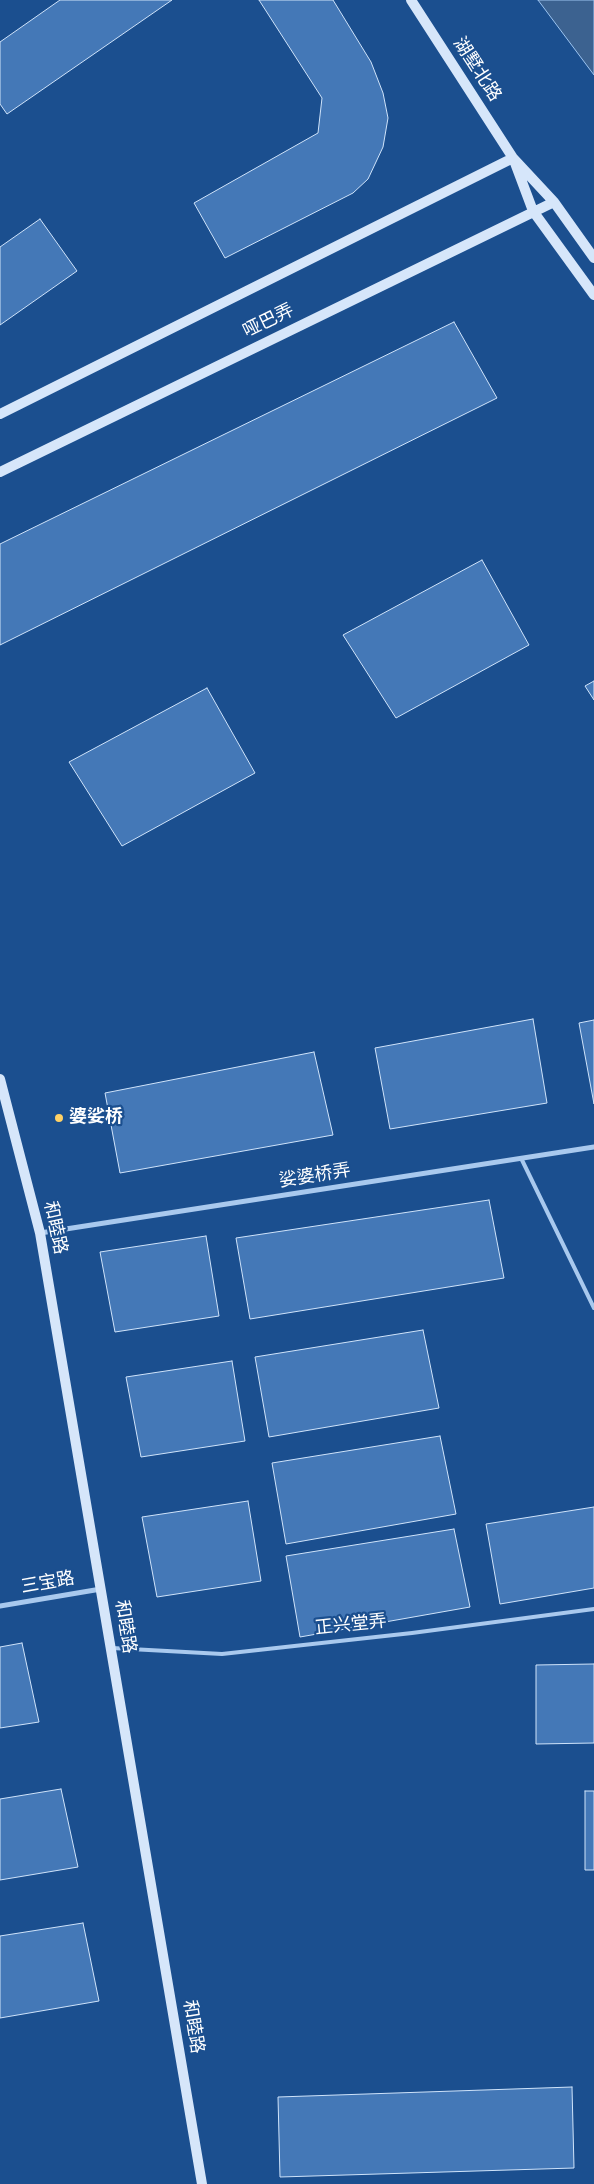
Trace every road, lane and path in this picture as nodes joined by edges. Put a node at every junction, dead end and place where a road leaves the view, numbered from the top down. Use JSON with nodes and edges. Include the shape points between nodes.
{"nodes":[{"id":1,"x":411,"y":0,"type":"edge"},
{"id":2,"x":513,"y":158,"type":"junction"},
{"id":3,"x":554,"y":202,"type":"junction"},
{"id":4,"x":533,"y":211,"type":"junction"},
{"id":5,"x":594,"y":258,"type":"edge"},
{"id":6,"x":594,"y":295,"type":"edge"},
{"id":7,"x":0,"y":414,"type":"edge"},
{"id":8,"x":0,"y":472,"type":"edge"},
{"id":9,"x":0,"y":1079,"type":"edge"},
{"id":10,"x":594,"y":1147,"type":"edge"},
{"id":11,"x":521,"y":1158,"type":"junction"},
{"id":12,"x":40,"y":1233,"type":"junction"},
{"id":13,"x":594,"y":1308,"type":"edge"},
{"id":14,"x":101,"y":1588,"type":"junction"},
{"id":15,"x":0,"y":1606,"type":"edge"},
{"id":16,"x":594,"y":1609,"type":"edge"},
{"id":17,"x":110,"y":1647,"type":"junction"},
{"id":18,"x":202,"y":2184,"type":"edge"}],
"edges":[{"from":1,"to":2,"type":"main road","name":"湖墅北路"},
{"from":2,"to":3,"type":"main road","name":"湖墅北路"},
{"from":2,"to":4,"type":"main road","name":"湖墅北路"},
{"from":2,"to":7,"type":"main road"},
{"from":3,"to":4,"type":"main road","name":"哑巴弄"},
{"from":3,"to":5,"type":"main road","name":"湖墅北路"},
{"from":4,"to":6,"type":"main road","name":"湖墅北路"},
{"from":4,"to":8,"type":"main road","name":"哑巴弄"},
{"from":9,"to":12,"type":"main road","name":"和睦路"},
{"from":10,"to":11,"type":"street","name":"娑婆桥弄"},
{"from":11,"to":12,"type":"street","name":"娑婆桥弄"},
{"from":11,"to":13,"type":"lane"},
{"from":12,"to":14,"type":"main road","name":"和睦路"},
{"from":14,"to":15,"type":"street","name":"三宝路"},
{"from":14,"to":17,"type":"main road","name":"和睦路"},
{"from":16,"to":17,"type":"lane","name":"正兴堂弄","via":[[222,1654]]},
{"from":17,"to":18,"type":"main road","name":"和睦路"}]}
